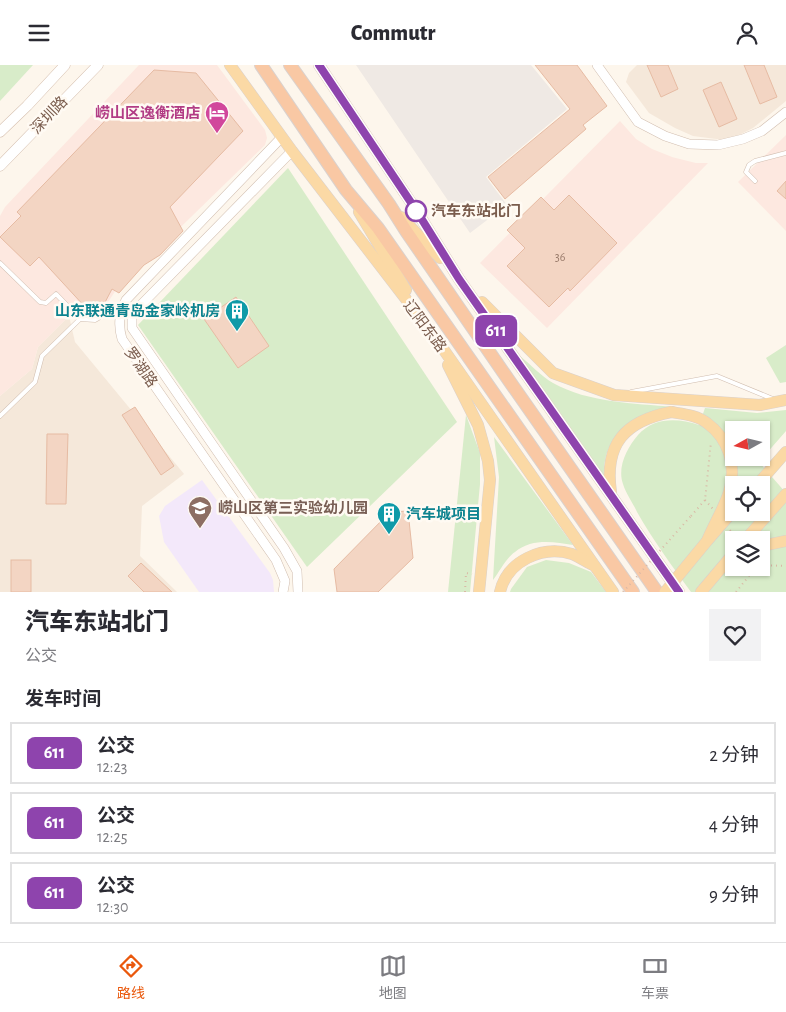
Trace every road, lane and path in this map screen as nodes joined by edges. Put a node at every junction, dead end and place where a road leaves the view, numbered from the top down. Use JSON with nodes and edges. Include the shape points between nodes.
{"nodes":[{"id":1,"x":65,"y":65,"type":"edge"},
{"id":2,"x":98,"y":65,"type":"edge"},
{"id":3,"x":230,"y":65,"type":"edge"},
{"id":4,"x":261,"y":65,"type":"edge"},
{"id":5,"x":290,"y":65,"type":"edge"},
{"id":6,"x":319,"y":65,"type":"edge"},
{"id":7,"x":597,"y":65,"type":"edge"},
{"id":8,"x":786,"y":112,"type":"edge"},
{"id":9,"x":0,"y":132,"type":"edge"},
{"id":10,"x":282,"y":137,"type":"junction"},
{"id":11,"x":292,"y":151,"type":"junction"},
{"id":12,"x":786,"y":153,"type":"edge"},
{"id":13,"x":0,"y":165,"type":"edge"},
{"id":14,"x":755,"y":181,"type":"dead end"},
{"id":15,"x":346,"y":189,"type":"junction"},
{"id":16,"x":389,"y":204,"type":"junction"},
{"id":17,"x":0,"y":263,"type":"edge"},
{"id":18,"x":459,"y":279,"type":"junction"},
{"id":19,"x":122,"y":309,"type":"junction"},
{"id":20,"x":80,"y":319,"type":"junction"},
{"id":21,"x":432,"y":333,"type":"junction"},
{"id":22,"x":614,"y":395,"type":"junction"},
{"id":23,"x":783,"y":401,"type":"edge"},
{"id":24,"x":0,"y":416,"type":"edge"},
{"id":25,"x":711,"y":441,"type":"dead end"},
{"id":26,"x":786,"y":452,"type":"edge"},
{"id":27,"x":765,"y":476,"type":"edge"},
{"id":28,"x":611,"y":494,"type":"junction"},
{"id":29,"x":786,"y":494,"type":"edge"},
{"id":30,"x":725,"y":521,"type":"edge"},
{"id":31,"x":753,"y":531,"type":"edge"},
{"id":32,"x":706,"y":541,"type":"junction"},
{"id":33,"x":786,"y":541,"type":"edge"},
{"id":34,"x":770,"y":544,"type":"edge"},
{"id":35,"x":725,"y":565,"type":"edge"},
{"id":36,"x":770,"y":565,"type":"edge"},
{"id":37,"x":595,"y":566,"type":"junction"},
{"id":38,"x":786,"y":566,"type":"edge"},
{"id":39,"x":481,"y":574,"type":"junction"},
{"id":40,"x":748,"y":576,"type":"edge"},
{"id":41,"x":283,"y":592,"type":"edge"},
{"id":42,"x":298,"y":592,"type":"edge"},
{"id":43,"x":465,"y":592,"type":"edge"},
{"id":44,"x":479,"y":592,"type":"edge"},
{"id":45,"x":500,"y":592,"type":"edge"},
{"id":46,"x":613,"y":592,"type":"edge"},
{"id":47,"x":624,"y":592,"type":"edge"},
{"id":48,"x":634,"y":592,"type":"edge"},
{"id":49,"x":656,"y":592,"type":"edge"},
{"id":50,"x":665,"y":592,"type":"edge"},
{"id":51,"x":679,"y":592,"type":"edge"},
{"id":52,"x":701,"y":592,"type":"edge"},
{"id":53,"x":736,"y":592,"type":"edge"}],
"edges":[{"from":1,"to":9,"type":"main road","name":"深圳路"},
{"from":2,"to":13,"type":"main road","name":"深圳路"},
{"from":3,"to":10,"type":"main road","name":"辽阳东路"},
{"from":4,"to":15,"type":"highway","name":"辽阳东路"},
{"from":5,"to":16,"type":"highway"},
{"from":6,"to":18,"type":"main road"},
{"from":7,"to":8,"type":"street","via":[[638,122],[688,144],[718,145],[743,139],[762,131]]},
{"from":10,"to":11,"type":"main road","name":"辽阳东路"},
{"from":10,"to":19,"type":"street","via":[[126,300]]},
{"from":11,"to":21,"type":"main road","name":"辽阳东路"},
{"from":11,"to":42,"type":"street","via":[[137,309],[132,317],[132,328],[284,547],[297,571]]},
{"from":12,"to":14,"type":"lane","via":[[749,165],[746,172]]},
{"from":15,"to":21,"type":"main road"},
{"from":15,"to":48,"type":"highway","name":"辽阳东路","via":[[378,228]]},
{"from":16,"to":18,"type":"main road"},
{"from":16,"to":49,"type":"highway"},
{"from":17,"to":20,"type":"lane","via":[[40,303],[46,303],[56,294]]},
{"from":18,"to":22,"type":"main road","via":[[553,373]]},
{"from":18,"to":28,"type":"main road"},
{"from":19,"to":20,"type":"lane","via":[[114,309],[95,320]]},
{"from":19,"to":41,"type":"street","name":"罗湖路","via":[[119,329],[122,339],[276,560],[285,581]]},
{"from":20,"to":24,"type":"lane","via":[[42,356],[35,382]]},
{"from":21,"to":37,"type":"main road","name":"辽阳东路"},
{"from":21,"to":39,"type":"main road","via":[[478,425],[488,461],[490,480]]},
{"from":22,"to":23,"type":"main road","via":[[760,405]]},
{"from":22,"to":23,"type":"lane","via":[[717,376]]},
{"from":25,"to":47,"type":"path","bridge":true,"via":[[705,500]]},
{"from":26,"to":27,"type":"main road"},
{"from":28,"to":32,"type":"main road","bridge":true,"via":[[611,457],[626,430],[643,419],[671,412],[706,422],[721,437],[732,458],[733,477],[729,494]]},
{"from":28,"to":51,"type":"main road"},
{"from":29,"to":31,"type":"main road"},
{"from":30,"to":32,"type":"main road","bridge":true},
{"from":32,"to":50,"type":"main road","bridge":true},
{"from":33,"to":34,"type":"main road"},
{"from":35,"to":52,"type":"main road"},
{"from":36,"to":38,"type":"path"},
{"from":37,"to":45,"type":"main road","via":[[556,551],[539,553],[523,559],[512,569],[502,582]]},
{"from":37,"to":46,"type":"main road","name":"辽阳东路"},
{"from":39,"to":43,"type":"path","via":[[466,573]]},
{"from":39,"to":44,"type":"main road"},
{"from":40,"to":53,"type":"path"}]}
